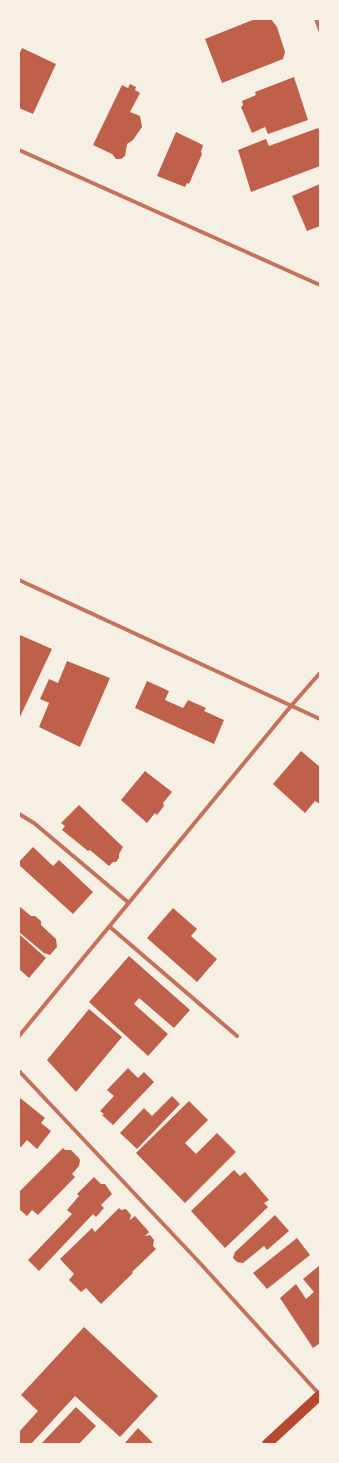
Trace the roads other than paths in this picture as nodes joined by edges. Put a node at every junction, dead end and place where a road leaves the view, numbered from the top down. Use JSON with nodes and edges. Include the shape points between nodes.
{"nodes":[{"id":1,"x":316,"y":19,"type":"edge"},
{"id":2,"x":320,"y":30,"type":"edge"},
{"id":3,"x":19,"y":150,"type":"edge"},
{"id":4,"x":320,"y":285,"type":"edge"},
{"id":5,"x":19,"y":580,"type":"edge"},
{"id":6,"x":320,"y":673,"type":"edge"},
{"id":7,"x":291,"y":706,"type":"junction"},
{"id":8,"x":320,"y":719,"type":"edge"},
{"id":9,"x":19,"y":814,"type":"edge"},
{"id":10,"x":129,"y":903,"type":"junction"},
{"id":11,"x":110,"y":927,"type":"junction"},
{"id":12,"x":19,"y":1036,"type":"edge"},
{"id":13,"x":237,"y":1036,"type":"dead end"},
{"id":14,"x":19,"y":1071,"type":"edge"},
{"id":15,"x":320,"y":1395,"type":"edge"},
{"id":16,"x":267,"y":1444,"type":"edge"}],
"edges":[{"from":1,"to":2,"type":"street"},
{"from":3,"to":4,"type":"street"},
{"from":5,"to":7,"type":"street"},
{"from":6,"to":7,"type":"street"},
{"from":7,"to":8,"type":"street"},
{"from":7,"to":10,"type":"street"},
{"from":9,"to":10,"type":"street","via":[[34,823]]},
{"from":10,"to":11,"type":"street"},
{"from":11,"to":12,"type":"street"},
{"from":11,"to":13,"type":"street"},
{"from":14,"to":15,"type":"street"},
{"from":15,"to":16,"type":"main road"}]}
